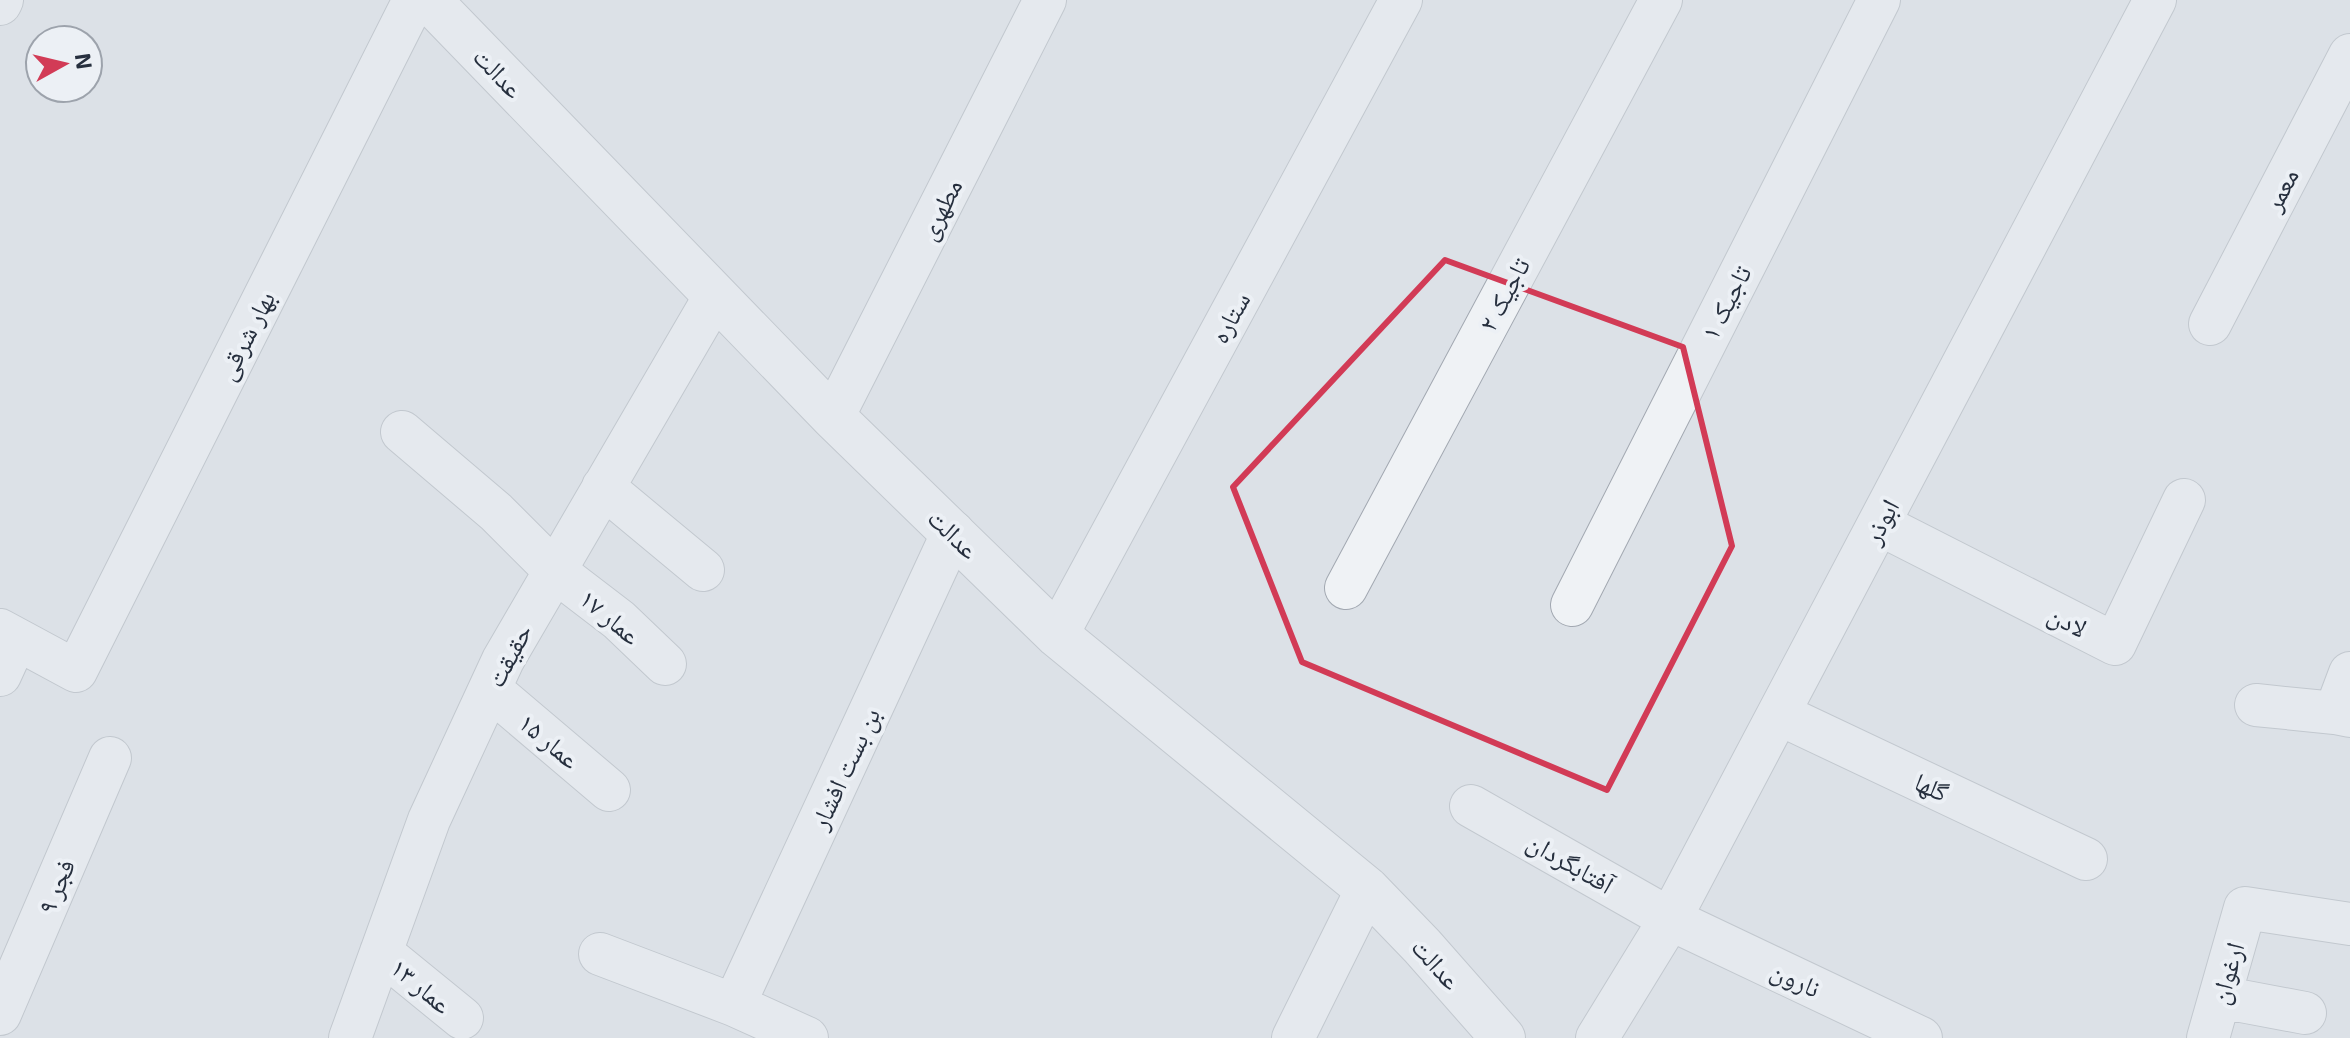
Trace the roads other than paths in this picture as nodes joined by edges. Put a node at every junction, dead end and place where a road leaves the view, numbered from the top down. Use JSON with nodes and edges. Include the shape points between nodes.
{"nodes":[{"id":1,"x":414,"y":0,"type":"edge"},
{"id":2,"x":429,"y":0,"type":"edge"},
{"id":3,"x":1045,"y":0,"type":"edge"},
{"id":4,"x":1401,"y":0,"type":"edge"},
{"id":5,"x":1661,"y":0,"type":"edge"},
{"id":6,"x":1879,"y":0,"type":"edge"},
{"id":7,"x":2155,"y":0,"type":"edge"},
{"id":8,"x":2350,"y":55,"type":"edge"},
{"id":9,"x":715,"y":296,"type":"junction"},
{"id":10,"x":2210,"y":324,"type":"dead end"},
{"id":11,"x":833,"y":417,"type":"junction"},
{"id":12,"x":402,"y":432,"type":"dead end"},
{"id":13,"x":603,"y":487,"type":"junction"},
{"id":14,"x":2184,"y":500,"type":"dead end"},
{"id":15,"x":1879,"y":524,"type":"junction"},
{"id":16,"x":953,"y":532,"type":"junction"},
{"id":17,"x":703,"y":570,"type":"dead end"},
{"id":18,"x":555,"y":571,"type":"junction"},
{"id":19,"x":1346,"y":588,"type":"dead end"},
{"id":20,"x":1572,"y":605,"type":"dead end"},
{"id":21,"x":1057,"y":635,"type":"junction"},
{"id":22,"x":5,"y":649,"type":"edge"},
{"id":23,"x":665,"y":664,"type":"dead end"},
{"id":24,"x":2350,"y":673,"type":"edge"},
{"id":25,"x":490,"y":689,"type":"junction"},
{"id":26,"x":2256,"y":705,"type":"dead end"},
{"id":27,"x":1779,"y":714,"type":"junction"},
{"id":28,"x":2342,"y":714,"type":"edge"},
{"id":29,"x":110,"y":758,"type":"dead end"},
{"id":30,"x":609,"y":790,"type":"dead end"},
{"id":31,"x":1471,"y":806,"type":"dead end"},
{"id":32,"x":2086,"y":859,"type":"dead end"},
{"id":33,"x":1367,"y":889,"type":"junction"},
{"id":34,"x":1670,"y":919,"type":"junction"},
{"id":35,"x":2350,"y":924,"type":"edge"},
{"id":36,"x":381,"y":952,"type":"junction"},
{"id":37,"x":600,"y":954,"type":"dead end"},
{"id":38,"x":2220,"y":997,"type":"junction"},
{"id":39,"x":734,"y":1005,"type":"junction"},
{"id":40,"x":2305,"y":1013,"type":"dead end"},
{"id":41,"x":0,"y":1014,"type":"edge"},
{"id":42,"x":462,"y":1018,"type":"dead end"},
{"id":43,"x":350,"y":1038,"type":"edge"},
{"id":44,"x":807,"y":1038,"type":"edge"},
{"id":45,"x":1293,"y":1038,"type":"edge"},
{"id":46,"x":1503,"y":1038,"type":"edge"},
{"id":47,"x":1597,"y":1038,"type":"edge"},
{"id":48,"x":1921,"y":1038,"type":"edge"},
{"id":49,"x":2208,"y":1038,"type":"edge"}],
"edges":[{"from":1,"to":22,"type":"street","name":"بهار شرقی","via":[[76,671]]},
{"from":2,"to":9,"type":"street","name":"عدالت"},
{"from":3,"to":11,"type":"street","name":"مطهری"},
{"from":4,"to":21,"type":"street","name":"ستاره"},
{"from":5,"to":19,"type":"street","name":"تاجیک ۲"},
{"from":6,"to":20,"type":"street","name":"تاجیک ۱"},
{"from":7,"to":15,"type":"street","name":"ابوذر"},
{"from":8,"to":10,"type":"street","name":"معمر"},
{"from":9,"to":11,"type":"street","name":"عدالت"},
{"from":9,"to":13,"type":"street","name":"حقیقت"},
{"from":11,"to":16,"type":"street","name":"عدالت"},
{"from":12,"to":18,"type":"street","name":"عمار ۱۷"},
{"from":13,"to":17,"type":"street"},
{"from":13,"to":18,"type":"street","name":"حقیقت"},
{"from":14,"to":15,"type":"street","name":"لادن","via":[[2115,644]]},
{"from":15,"to":27,"type":"street","name":"ابوذر"},
{"from":16,"to":21,"type":"street","name":"عدالت"},
{"from":16,"to":39,"type":"street","name":"بن بست افشار"},
{"from":18,"to":23,"type":"street","name":"عمار ۱۷"},
{"from":18,"to":25,"type":"street","name":"حقیقت"},
{"from":21,"to":33,"type":"street","name":"عدالت"},
{"from":24,"to":28,"type":"street"},
{"from":25,"to":30,"type":"street","name":"عمار ۱۵"},
{"from":25,"to":36,"type":"street","name":"حقیقت","via":[[429,820]]},
{"from":26,"to":28,"type":"street"},
{"from":27,"to":32,"type":"street","name":"گلها"},
{"from":27,"to":34,"type":"street","name":"ابوذر"},
{"from":29,"to":41,"type":"street","name":"فجر ۹"},
{"from":31,"to":34,"type":"street","name":"آفتابگردان"},
{"from":33,"to":45,"type":"street"},
{"from":33,"to":46,"type":"street","name":"عدالت"},
{"from":34,"to":47,"type":"street","name":"ابوذر"},
{"from":34,"to":48,"type":"street","name":"نارون"},
{"from":35,"to":38,"type":"street","name":"ارغوان","via":[[2245,908]]},
{"from":36,"to":42,"type":"street","name":"عمار ۱۳"},
{"from":36,"to":43,"type":"street","name":"حقیقت"},
{"from":37,"to":39,"type":"street"},
{"from":38,"to":40,"type":"street"},
{"from":38,"to":49,"type":"street","name":"ارغوان"},
{"from":39,"to":44,"type":"street"}]}
